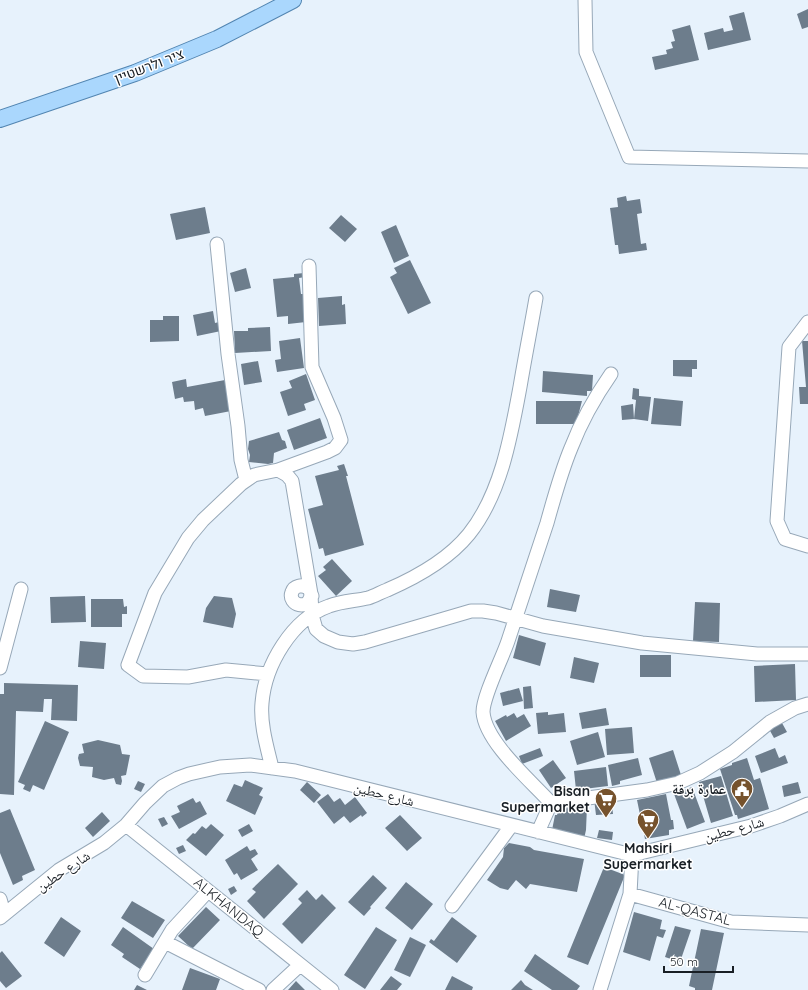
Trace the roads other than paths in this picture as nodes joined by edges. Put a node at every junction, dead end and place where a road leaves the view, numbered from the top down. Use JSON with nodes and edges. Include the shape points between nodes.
{"nodes":[{"id":1,"x":293,"y":0,"type":"edge"},
{"id":2,"x":585,"y":0,"type":"edge"},
{"id":3,"x":0,"y":119,"type":"edge"},
{"id":4,"x":808,"y":161,"type":"edge"},
{"id":5,"x":217,"y":244,"type":"dead end"},
{"id":6,"x":309,"y":266,"type":"dead end"},
{"id":7,"x":536,"y":298,"type":"dead end"},
{"id":8,"x":808,"y":322,"type":"edge"},
{"id":9,"x":611,"y":374,"type":"dead end"},
{"id":10,"x":305,"y":460,"type":"junction"},
{"id":11,"x":278,"y":470,"type":"junction"},
{"id":12,"x":246,"y":480,"type":"junction"},
{"id":13,"x":292,"y":481,"type":"junction"},
{"id":14,"x":808,"y":546,"type":"edge"},
{"id":15,"x":306,"y":563,"type":"junction"},
{"id":16,"x":21,"y":589,"type":"dead end"},
{"id":17,"x":294,"y":589,"type":"junction"},
{"id":18,"x":311,"y":594,"type":"junction"},
{"id":19,"x":298,"y":605,"type":"junction"},
{"id":20,"x":329,"y":606,"type":"junction"},
{"id":21,"x":312,"y":615,"type":"junction"},
{"id":22,"x":516,"y":619,"type":"junction"},
{"id":23,"x":293,"y":632,"type":"junction"},
{"id":24,"x":808,"y":654,"type":"edge"},
{"id":25,"x":0,"y":668,"type":"edge"},
{"id":26,"x":268,"y":674,"type":"junction"},
{"id":27,"x":808,"y":704,"type":"edge"},
{"id":28,"x":272,"y":768,"type":"junction"},
{"id":29,"x":551,"y":803,"type":"junction"},
{"id":30,"x":808,"y":804,"type":"edge"},
{"id":31,"x":126,"y":824,"type":"junction"},
{"id":32,"x":511,"y":826,"type":"junction"},
{"id":33,"x":538,"y":832,"type":"junction"},
{"id":34,"x":632,"y":855,"type":"junction"},
{"id":35,"x":208,"y":891,"type":"junction"},
{"id":36,"x":630,"y":894,"type":"junction"},
{"id":37,"x":0,"y":899,"type":"edge"},
{"id":38,"x":452,"y":906,"type":"dead end"},
{"id":39,"x":2,"y":916,"type":"edge"},
{"id":40,"x":808,"y":925,"type":"edge"},
{"id":41,"x":165,"y":942,"type":"junction"},
{"id":42,"x":300,"y":965,"type":"junction"},
{"id":43,"x":145,"y":975,"type":"dead end"},
{"id":44,"x":259,"y":990,"type":"edge"},
{"id":45,"x":273,"y":990,"type":"edge"},
{"id":46,"x":332,"y":990,"type":"edge"},
{"id":47,"x":600,"y":990,"type":"edge"}],
"edges":[{"from":1,"to":3,"type":"main road","name":"ציר ולרשטיין","via":[[217,39],[149,67]]},
{"from":2,"to":4,"type":"street","via":[[586,52],[629,157]]},
{"from":5,"to":12,"type":"street","via":[[240,460]]},
{"from":6,"to":10,"type":"street","via":[[312,367],[341,440],[335,448]]},
{"from":7,"to":20,"type":"street","via":[[511,440],[483,515],[464,539],[424,572],[369,598]]},
{"from":8,"to":14,"type":"street","via":[[789,347],[777,521],[785,539]]},
{"from":9,"to":22,"type":"street","via":[[596,396],[570,448]]},
{"from":10,"to":11,"type":"street"},
{"from":10,"to":13,"type":"street","via":[[292,472]]},
{"from":11,"to":12,"type":"street","via":[[254,475]]},
{"from":11,"to":13,"type":"street"},
{"from":12,"to":26,"type":"street","via":[[203,520],[188,538],[155,593],[128,665],[143,676],[188,677],[226,670]]},
{"from":13,"to":15,"type":"street"},
{"from":15,"to":17,"type":"street"},
{"from":15,"to":18,"type":"street"},
{"from":16,"to":25,"type":"street"},
{"from":17,"to":18,"type":"street","via":[[302,586],[308,588]]},
{"from":17,"to":19,"type":"street","via":[[291,595]]},
{"from":18,"to":19,"type":"street","via":[[307,603]]},
{"from":18,"to":20,"type":"street","via":[[321,605]]},
{"from":18,"to":21,"type":"street"},
{"from":19,"to":21,"type":"street","via":[[303,612]]},
{"from":19,"to":23,"type":"street"},
{"from":20,"to":21,"type":"street"},
{"from":21,"to":22,"type":"street","via":[[316,629],[324,636],[338,642],[353,644],[471,611],[496,613]]},
{"from":21,"to":23,"type":"street"},
{"from":22,"to":24,"type":"street","via":[[642,643],[757,654]]},
{"from":22,"to":29,"type":"street","via":[[483,712],[493,740]]},
{"from":23,"to":26,"type":"street","via":[[283,644]]},
{"from":26,"to":28,"type":"street","via":[[262,704],[263,725]]},
{"from":27,"to":29,"type":"street","via":[[770,722],[733,752],[700,773],[678,783],[647,790]]},
{"from":28,"to":31,"type":"street","name":"شارع حطين","via":[[250,765],[220,767],[189,774],[163,786]]},
{"from":28,"to":32,"type":"street","name":"شارع حطين","via":[[295,771]]},
{"from":29,"to":33,"type":"street"},
{"from":30,"to":34,"type":"street","name":"شارع حطين","via":[[751,826]]},
{"from":31,"to":35,"type":"street","name":"ALKHANDAQ"},
{"from":31,"to":39,"type":"street","name":"شارع حطين","via":[[104,843],[59,870]]},
{"from":32,"to":33,"type":"street","name":"شارع حطين"},
{"from":32,"to":38,"type":"street"},
{"from":33,"to":34,"type":"street","name":"شارع حطين"},
{"from":34,"to":36,"type":"street"},
{"from":35,"to":41,"type":"street","via":[[172,930]]},
{"from":35,"to":42,"type":"street","name":"ALKHANDAQ"},
{"from":36,"to":40,"type":"street","name":"AL-QASTAL","via":[[731,922]]},
{"from":36,"to":47,"type":"street"},
{"from":37,"to":39,"type":"street"},
{"from":41,"to":43,"type":"street"},
{"from":41,"to":44,"type":"street"},
{"from":42,"to":45,"type":"street"},
{"from":42,"to":46,"type":"street","name":"ALKHANDAQ"}]}
